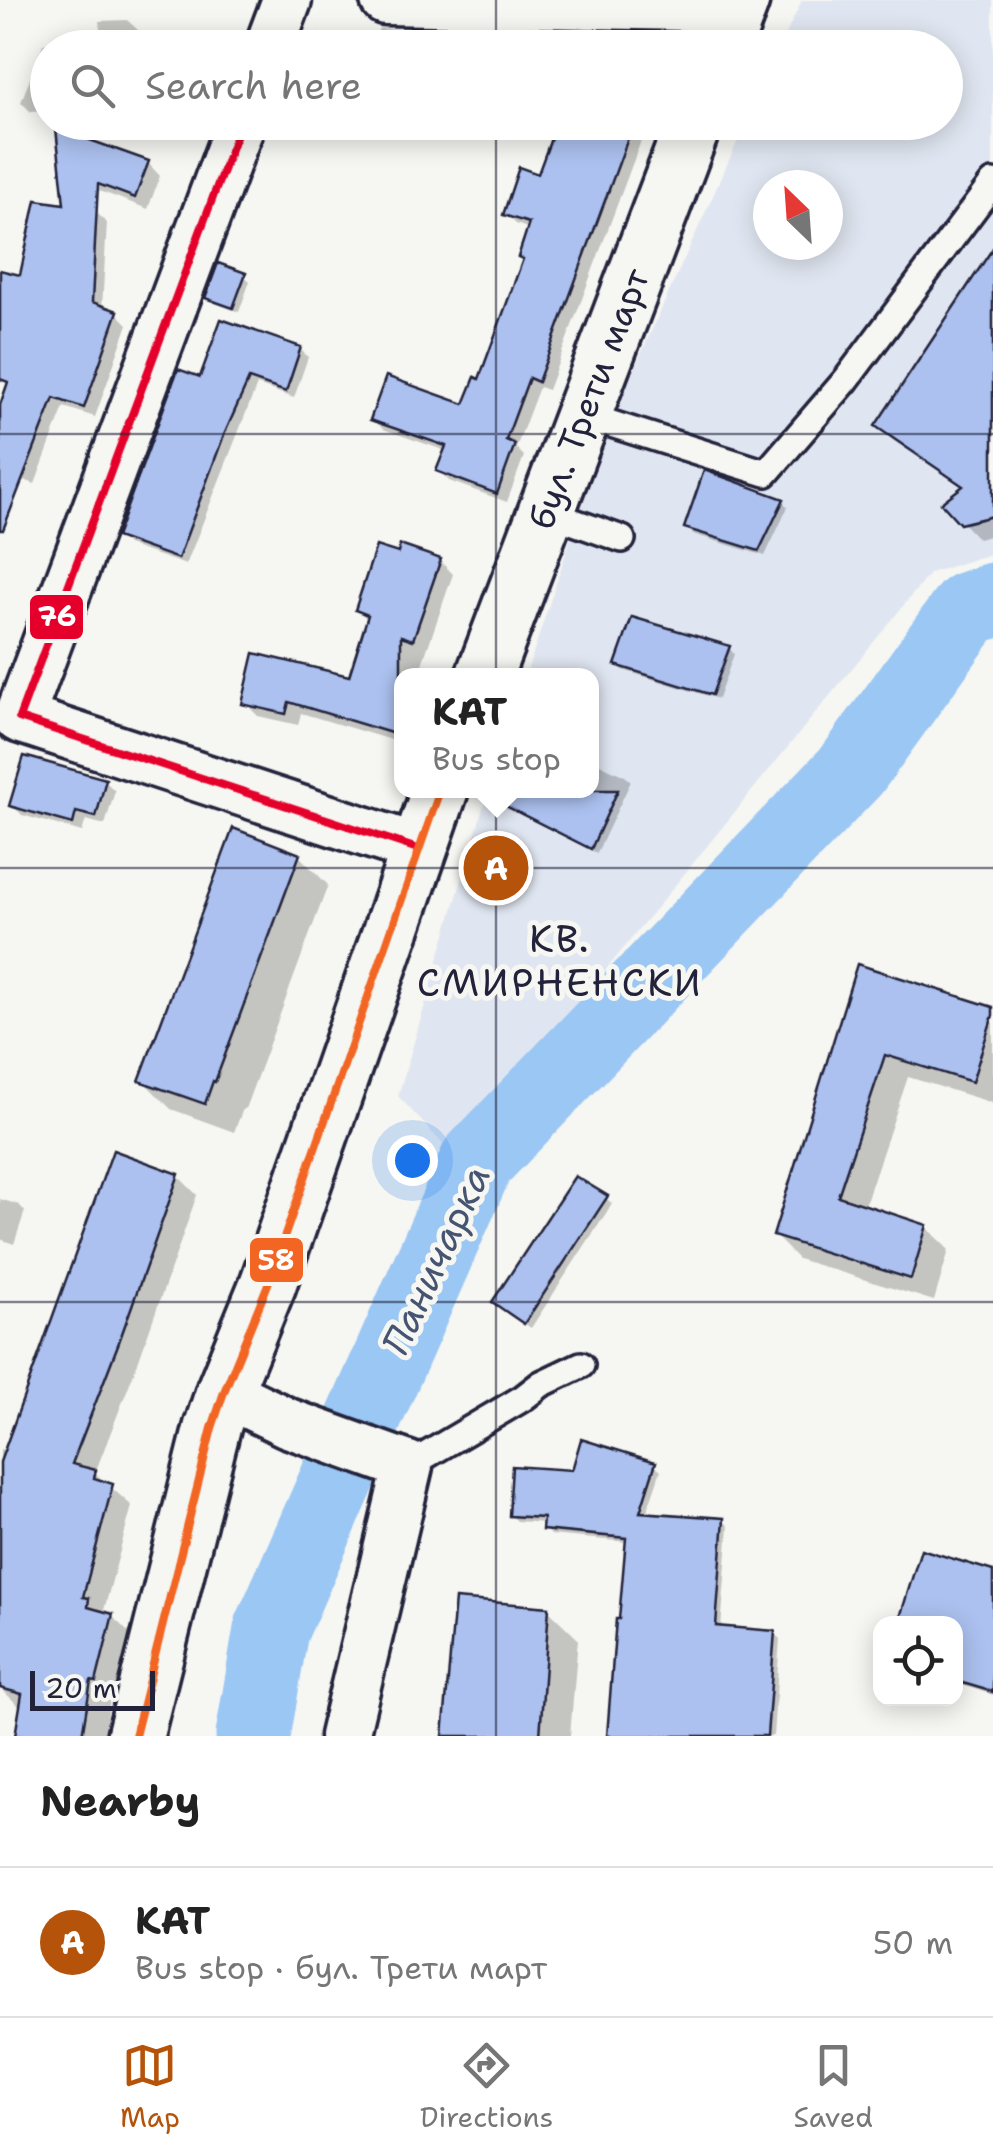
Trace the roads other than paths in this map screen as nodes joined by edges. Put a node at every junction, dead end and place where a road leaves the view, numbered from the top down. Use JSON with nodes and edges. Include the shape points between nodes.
{"nodes":[{"id":1,"x":287,"y":0,"type":"edge"},
{"id":2,"x":385,"y":0,"type":"edge"},
{"id":3,"x":734,"y":18,"type":"edge"},
{"id":4,"x":276,"y":30,"type":"edge"},
{"id":5,"x":234,"y":140,"type":"edge"},
{"id":6,"x":687,"y":140,"type":"edge"},
{"id":7,"x":993,"y":184,"type":"edge"},
{"id":8,"x":583,"y":414,"type":"junction"},
{"id":9,"x":546,"y":512,"type":"junction"},
{"id":10,"x":622,"y":539,"type":"dead end"},
{"id":11,"x":487,"y":668,"type":"edge"},
{"id":12,"x":437,"y":798,"type":"edge"},
{"id":13,"x":418,"y":849,"type":"junction"},
{"id":14,"x":581,"y":1365,"type":"dead end"},
{"id":15,"x":224,"y":1392,"type":"junction"},
{"id":16,"x":397,"y":1462,"type":"junction"},
{"id":17,"x":135,"y":1736,"type":"edge"},
{"id":18,"x":344,"y":1736,"type":"edge"}],
"edges":[{"from":1,"to":4,"type":"street"},
{"from":2,"to":3,"type":"street"},
{"from":5,"to":13,"type":"street","via":[[18,718]]},
{"from":6,"to":8,"type":"street","name":"бул. Трети март"},
{"from":7,"to":8,"type":"lane","via":[[846,380],[766,473]]},
{"from":8,"to":9,"type":"street","name":"бул. Трети март"},
{"from":9,"to":10,"type":"lane"},
{"from":9,"to":11,"type":"street","name":"бул. Трети март"},
{"from":12,"to":13,"type":"street"},
{"from":13,"to":15,"type":"street","via":[[268,1284]]},
{"from":14,"to":16,"type":"lane"},
{"from":15,"to":16,"type":"street"},
{"from":15,"to":17,"type":"street"},
{"from":16,"to":18,"type":"street"}]}
